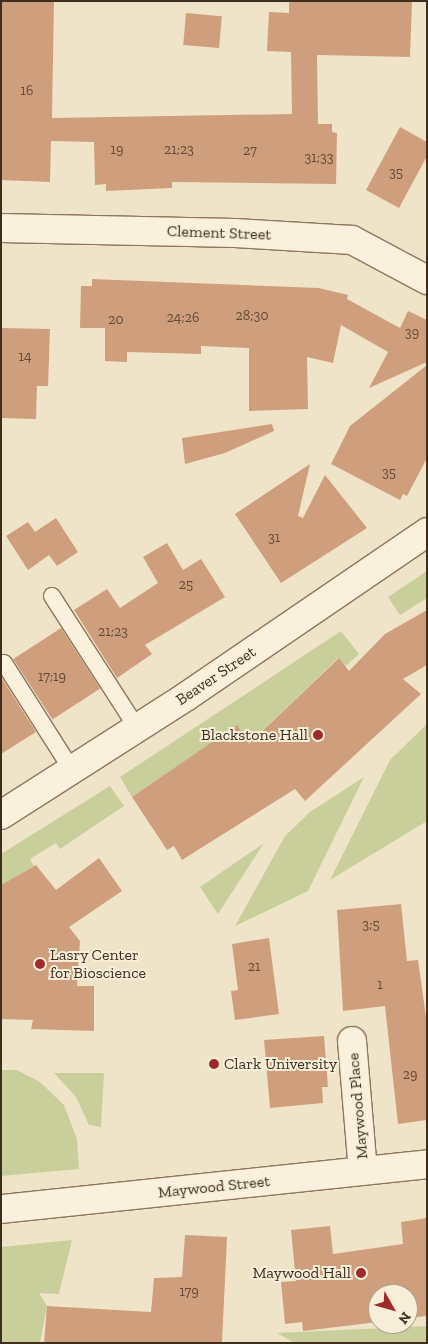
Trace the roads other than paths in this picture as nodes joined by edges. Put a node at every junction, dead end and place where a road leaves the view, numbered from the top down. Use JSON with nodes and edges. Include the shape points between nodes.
{"nodes":[{"id":1,"x":1,"y":228,"type":"edge"},
{"id":2,"x":427,"y":280,"type":"edge"},
{"id":3,"x":427,"y":532,"type":"edge"},
{"id":4,"x":52,"y":596,"type":"dead end"},
{"id":5,"x":4,"y":663,"type":"dead end"},
{"id":6,"x":137,"y":728,"type":"junction"},
{"id":7,"x":72,"y":770,"type":"junction"},
{"id":8,"x":1,"y":814,"type":"edge"},
{"id":9,"x":352,"y":1040,"type":"dead end"},
{"id":10,"x":427,"y":1164,"type":"edge"},
{"id":11,"x":363,"y":1171,"type":"junction"},
{"id":12,"x":1,"y":1209,"type":"edge"}],
"edges":[{"from":1,"to":2,"type":"street","name":"Clement Street","via":[[226,232],[352,240]]},
{"from":3,"to":6,"type":"street","name":"Beaver Street"},
{"from":4,"to":6,"type":"lane"},
{"from":5,"to":7,"type":"lane"},
{"from":6,"to":7,"type":"street","name":"Beaver Street"},
{"from":7,"to":8,"type":"street","name":"Beaver Street"},
{"from":9,"to":11,"type":"street","name":"Maywood Place"},
{"from":10,"to":11,"type":"street","name":"Maywood Street"},
{"from":11,"to":12,"type":"street","name":"Maywood Street"}]}
